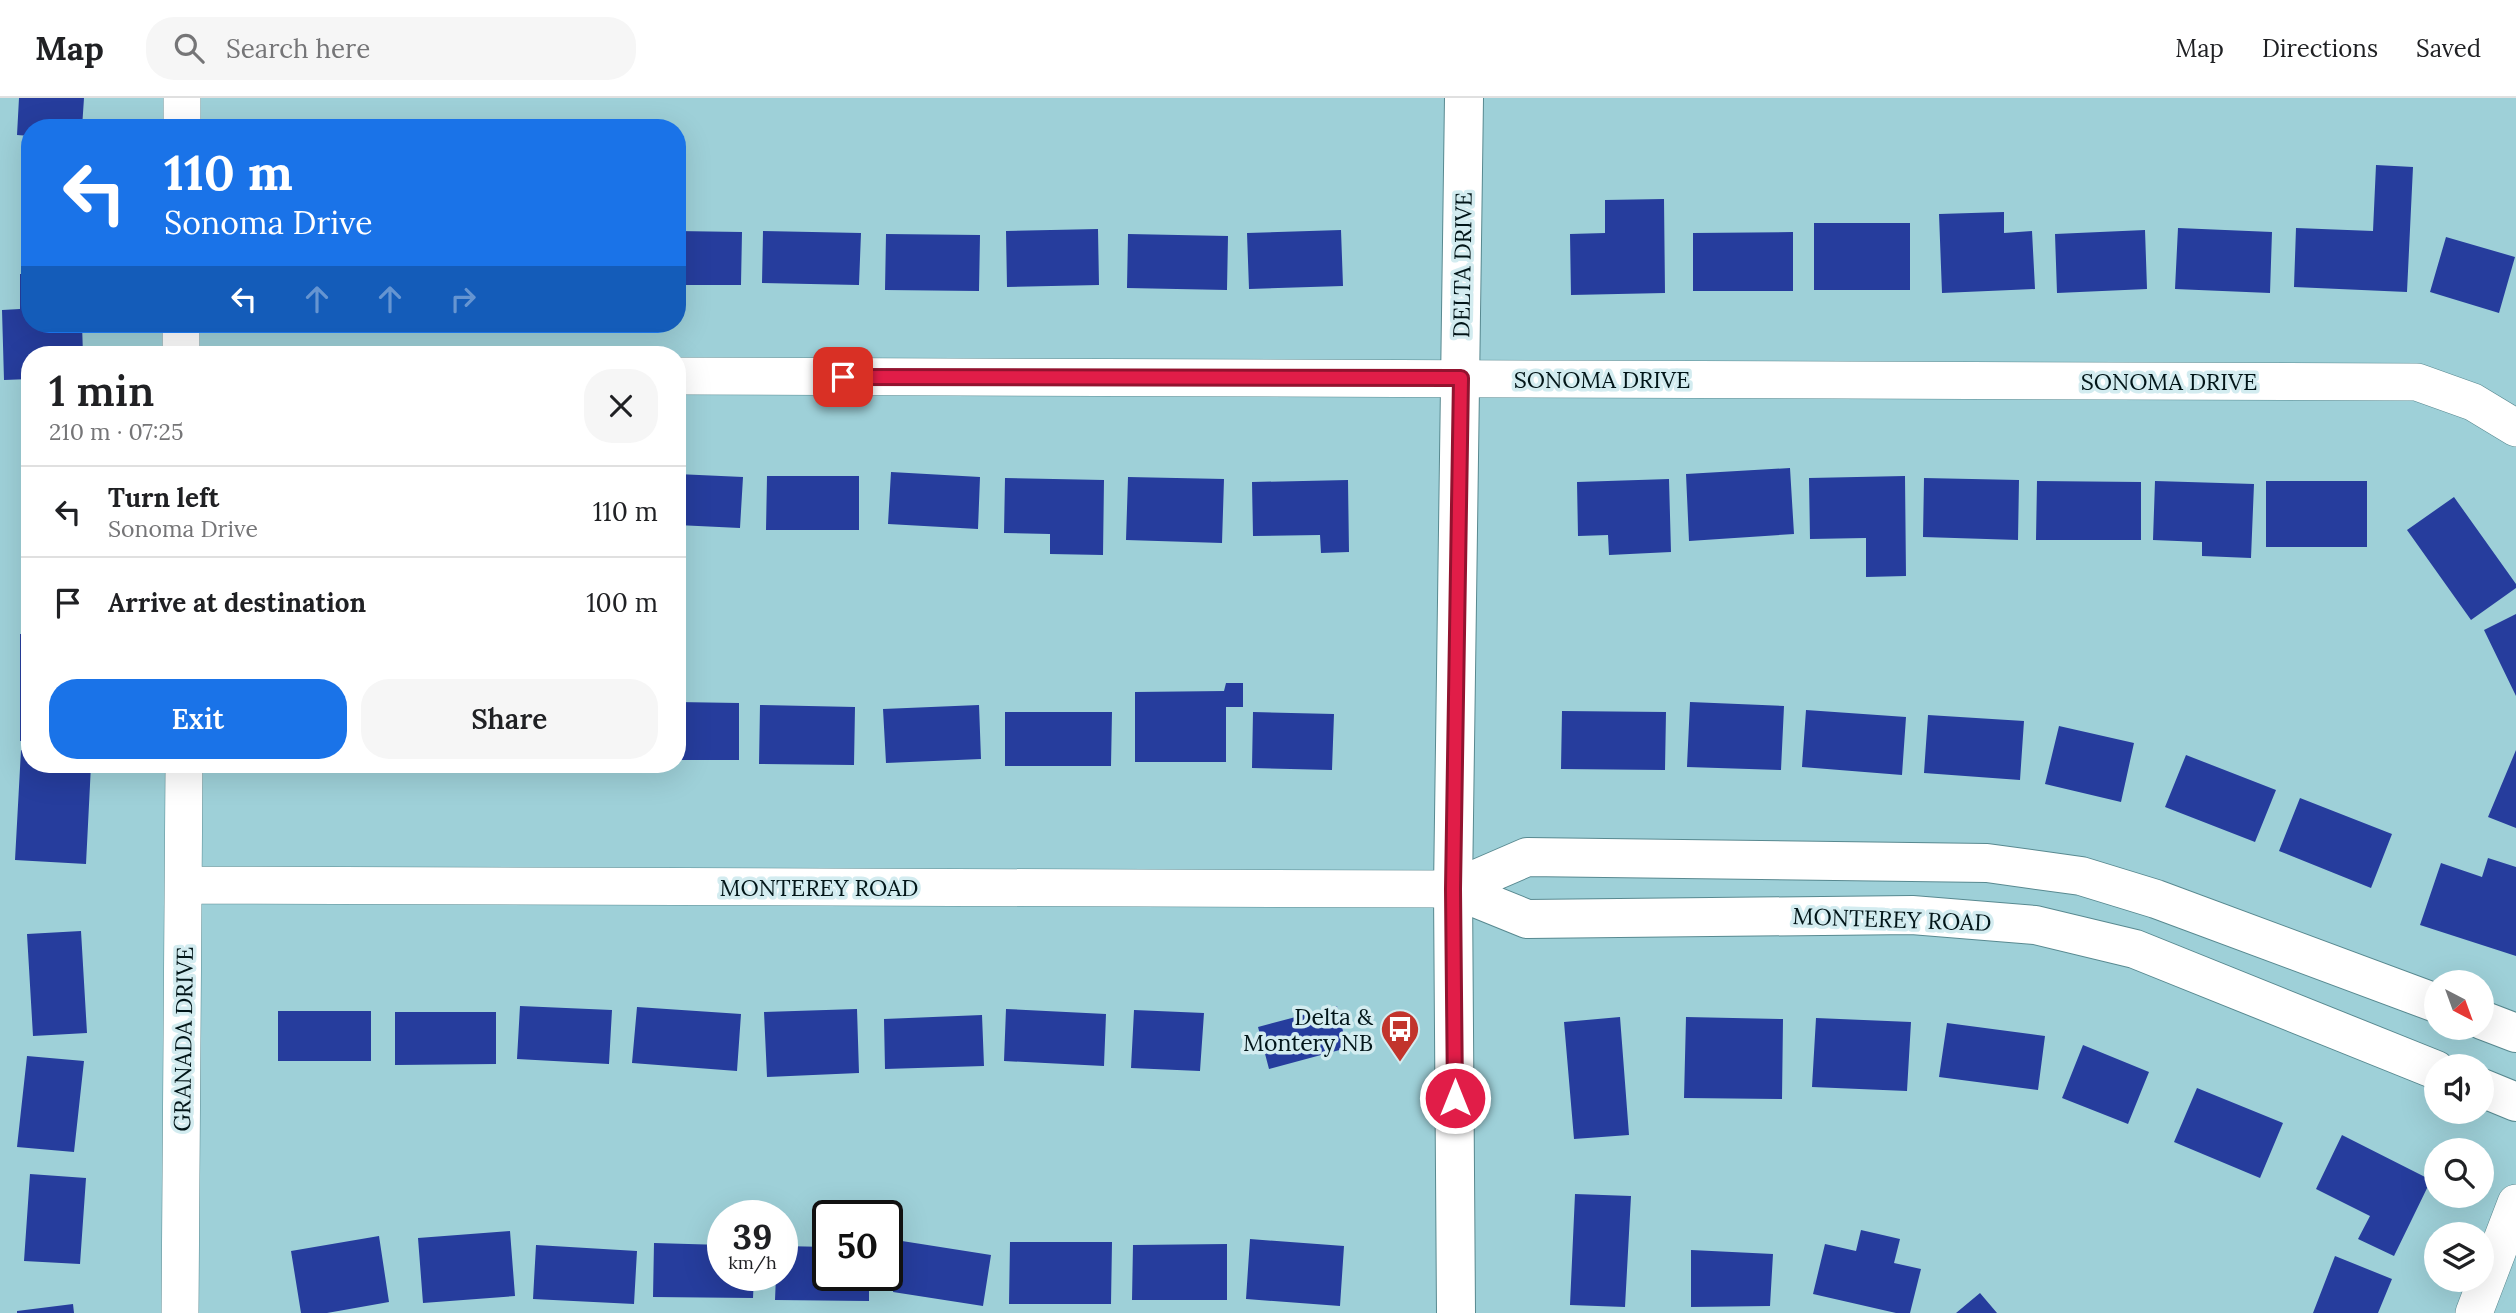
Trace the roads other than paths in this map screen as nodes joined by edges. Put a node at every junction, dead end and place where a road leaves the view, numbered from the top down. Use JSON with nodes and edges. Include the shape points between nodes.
{"nodes":[{"id":1,"x":182,"y":98,"type":"edge"},
{"id":2,"x":1464,"y":98,"type":"edge"},
{"id":3,"x":182,"y":119,"type":"edge"},
{"id":4,"x":686,"y":376,"type":"edge"},
{"id":5,"x":1461,"y":378,"type":"junction"},
{"id":6,"x":2516,"y":428,"type":"edge"},
{"id":7,"x":184,"y":773,"type":"edge"},
{"id":8,"x":185,"y":885,"type":"junction"},
{"id":9,"x":1453,"y":889,"type":"junction"},
{"id":10,"x":2424,"y":999,"type":"edge"},
{"id":11,"x":2494,"y":1024,"type":"edge"},
{"id":12,"x":2516,"y":1032,"type":"edge"},
{"id":13,"x":2424,"y":1065,"type":"edge"},
{"id":14,"x":2494,"y":1093,"type":"edge"},
{"id":15,"x":2516,"y":1102,"type":"edge"},
{"id":16,"x":2516,"y":1203,"type":"edge"},
{"id":17,"x":180,"y":1313,"type":"edge"},
{"id":18,"x":1456,"y":1313,"type":"edge"},
{"id":19,"x":2474,"y":1313,"type":"edge"}],
"edges":[{"from":1,"to":3,"type":"street"},
{"from":2,"to":5,"type":"street","name":"DELTA DRIVE"},
{"from":4,"to":5,"type":"street","name":"SONOMA DRIVE"},
{"from":5,"to":6,"type":"street","name":"SONOMA DRIVE","via":[[2417,382],[2473,402]]},
{"from":5,"to":9,"type":"street","name":"DELTA DRIVE"},
{"from":7,"to":8,"type":"street","name":"GRANADA DRIVE"},
{"from":8,"to":9,"type":"street","name":"MONTEREY ROAD"},
{"from":8,"to":17,"type":"street","name":"GRANADA DRIVE"},
{"from":9,"to":10,"type":"street","name":"MONTEREY ROAD","via":[[1527,857],[1987,863],[2081,876],[2156,899]]},
{"from":9,"to":13,"type":"street","name":"MONTEREY ROAD","via":[[1527,919],[1912,915],[2035,925],[2135,949]]},
{"from":9,"to":18,"type":"street","name":"DELTA DRIVE"},
{"from":11,"to":12,"type":"street"},
{"from":14,"to":15,"type":"street"},
{"from":16,"to":19,"type":"street"}]}
